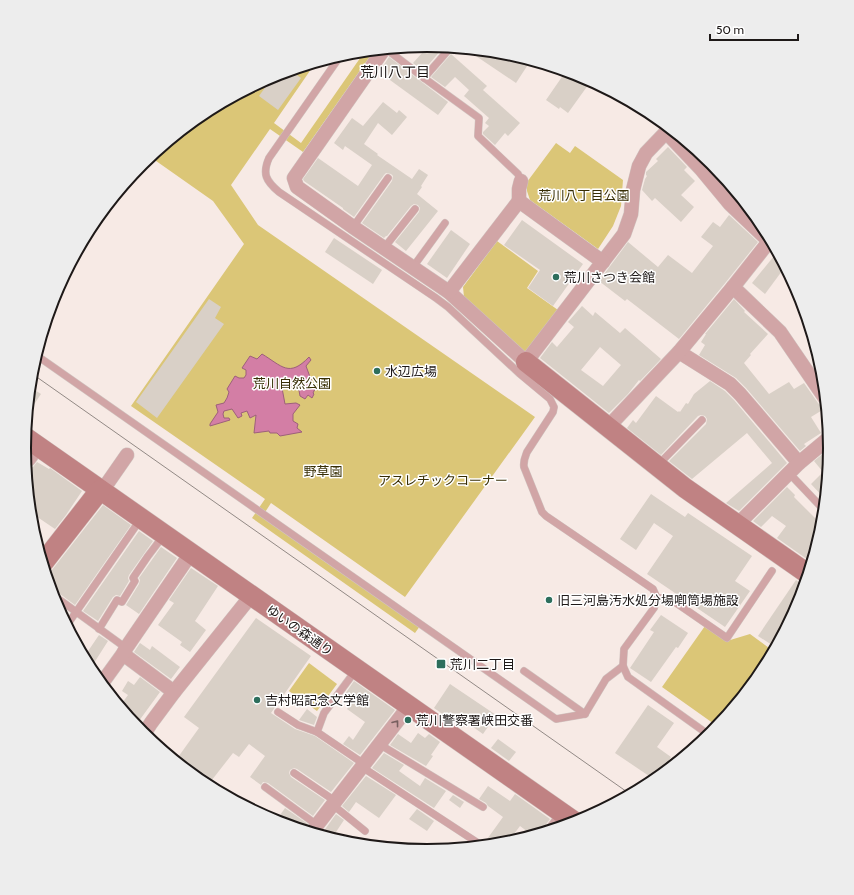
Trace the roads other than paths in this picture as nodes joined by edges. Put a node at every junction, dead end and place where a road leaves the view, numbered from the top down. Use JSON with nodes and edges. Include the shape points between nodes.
{"nodes":[{"id":1,"x":447,"y":52,"type":"edge"},
{"id":2,"x":391,"y":53,"type":"edge"},
{"id":3,"x":381,"y":54,"type":"edge"},
{"id":4,"x":335,"y":63,"type":"edge"},
{"id":5,"x":424,"y":78,"type":"junction"},
{"id":6,"x":666,"y":132,"type":"edge"},
{"id":7,"x":677,"y":141,"type":"edge"},
{"id":8,"x":388,"y":178,"type":"dead end"},
{"id":9,"x":521,"y":182,"type":"joint"},
{"id":10,"x":519,"y":201,"type":"junction"},
{"id":11,"x":415,"y":209,"type":"dead end"},
{"id":12,"x":444,"y":223,"type":"dead end"},
{"id":13,"x":353,"y":227,"type":"junction"},
{"id":14,"x":757,"y":228,"type":"edge"},
{"id":15,"x":767,"y":244,"type":"edge"},
{"id":16,"x":384,"y":248,"type":"junction"},
{"id":17,"x":603,"y":262,"type":"junction"},
{"id":18,"x":413,"y":267,"type":"junction"},
{"id":19,"x":733,"y":287,"type":"junction"},
{"id":20,"x":449,"y":292,"type":"junction"},
{"id":21,"x":679,"y":352,"type":"junction"},
{"id":22,"x":41,"y":359,"type":"edge"},
{"id":23,"x":526,"y":362,"type":"junction"},
{"id":24,"x":819,"y":389,"type":"edge"},
{"id":25,"x":702,"y":420,"type":"dead end"},
{"id":26,"x":608,"y":427,"type":"junction"},
{"id":27,"x":33,"y":442,"type":"edge"},
{"id":28,"x":823,"y":443,"type":"edge"},
{"id":29,"x":127,"y":455,"type":"dead end"},
{"id":30,"x":31,"y":458,"type":"edge"},
{"id":31,"x":657,"y":466,"type":"junction"},
{"id":32,"x":794,"y":468,"type":"junction"},
{"id":33,"x":101,"y":491,"type":"junction"},
{"id":34,"x":819,"y":503,"type":"edge"},
{"id":35,"x":141,"y":518,"type":"junction"},
{"id":36,"x":737,"y":525,"type":"junction"},
{"id":37,"x":164,"y":534,"type":"junction"},
{"id":38,"x":192,"y":553,"type":"junction"},
{"id":39,"x":47,"y":558,"type":"edge"},
{"id":40,"x":772,"y":571,"type":"dead end"},
{"id":41,"x":803,"y":571,"type":"edge"},
{"id":42,"x":251,"y":596,"type":"junction"},
{"id":43,"x":657,"y":598,"type":"junction"},
{"id":44,"x":62,"y":602,"type":"edge"},
{"id":45,"x":76,"y":612,"type":"junction"},
{"id":46,"x":71,"y":620,"type":"edge"},
{"id":47,"x":99,"y":629,"type":"junction"},
{"id":48,"x":124,"y":651,"type":"junction"},
{"id":49,"x":623,"y":666,"type":"junction"},
{"id":50,"x":356,"y":669,"type":"junction"},
{"id":51,"x":524,"y":671,"type":"dead end"},
{"id":52,"x":105,"y":678,"type":"edge"},
{"id":53,"x":174,"y":692,"type":"junction"},
{"id":54,"x":409,"y":706,"type":"junction"},
{"id":55,"x":278,"y":712,"type":"dead end"},
{"id":56,"x":585,"y":714,"type":"junction"},
{"id":57,"x":148,"y":728,"type":"edge"},
{"id":58,"x":704,"y":731,"type":"edge"},
{"id":59,"x":317,"y":732,"type":"junction"},
{"id":60,"x":379,"y":744,"type":"junction"},
{"id":61,"x":363,"y":765,"type":"junction"},
{"id":62,"x":294,"y":772,"type":"dead end"},
{"id":63,"x":265,"y":787,"type":"dead end"},
{"id":64,"x":334,"y":803,"type":"junction"},
{"id":65,"x":483,"y":807,"type":"dead end"},
{"id":66,"x":568,"y":817,"type":"edge"},
{"id":67,"x":311,"y":825,"type":"edge"},
{"id":68,"x":316,"y":827,"type":"edge"},
{"id":69,"x":365,"y":831,"type":"dead end"},
{"id":70,"x":474,"y":841,"type":"edge"}],
"edges":[{"from":1,"to":5,"type":"lane"},
{"from":2,"to":5,"type":"lane"},
{"from":3,"to":13,"type":"street","via":[[294,178],[297,187]]},
{"from":4,"to":43,"type":"lane","via":[[269,158],[265,169],[268,180],[279,192],[448,307],[550,399],[554,412],[527,452],[523,463],[542,512],[653,589]]},
{"from":5,"to":9,"type":"lane","via":[[479,118],[478,136],[518,174]]},
{"from":6,"to":17,"type":"street","via":[[646,153],[639,166],[631,214],[624,234]]},
{"from":7,"to":14,"type":"street","via":[[730,204]]},
{"from":8,"to":13,"type":"lane"},
{"from":9,"to":10,"type":"street"},
{"from":10,"to":17,"type":"street"},
{"from":10,"to":20,"type":"street"},
{"from":11,"to":16,"type":"lane"},
{"from":12,"to":18,"type":"lane"},
{"from":13,"to":16,"type":"street"},
{"from":15,"to":19,"type":"street"},
{"from":16,"to":18,"type":"street"},
{"from":17,"to":23,"type":"street"},
{"from":18,"to":20,"type":"street"},
{"from":19,"to":21,"type":"street"},
{"from":19,"to":24,"type":"street","via":[[780,332]]},
{"from":20,"to":23,"type":"street"},
{"from":21,"to":26,"type":"street"},
{"from":21,"to":32,"type":"street","via":[[730,384],[740,394]]},
{"from":22,"to":56,"type":"lane","via":[[556,719]]},
{"from":23,"to":26,"type":"street"},
{"from":25,"to":31,"type":"lane"},
{"from":26,"to":31,"type":"street"},
{"from":27,"to":30,"type":"lane"},
{"from":27,"to":33,"type":"street","name":"ゆいの森通り"},
{"from":28,"to":32,"type":"street"},
{"from":29,"to":33,"type":"street"},
{"from":31,"to":36,"type":"street"},
{"from":32,"to":34,"type":"lane"},
{"from":32,"to":36,"type":"street"},
{"from":33,"to":35,"type":"street","name":"ゆいの森通り"},
{"from":33,"to":39,"type":"street"},
{"from":35,"to":37,"type":"street","name":"ゆいの森通り"},
{"from":35,"to":45,"type":"lane"},
{"from":36,"to":41,"type":"street"},
{"from":37,"to":38,"type":"street","name":"ゆいの森通り"},
{"from":37,"to":47,"type":"lane","via":[[133,578],[122,602],[117,600]]},
{"from":38,"to":42,"type":"street","name":"ゆいの森通り"},
{"from":38,"to":48,"type":"street"},
{"from":40,"to":43,"type":"lane","via":[[727,638],[669,598]]},
{"from":42,"to":50,"type":"street","name":"ゆいの森通り"},
{"from":42,"to":53,"type":"street"},
{"from":43,"to":49,"type":"lane","via":[[654,608],[624,649]]},
{"from":44,"to":45,"type":"lane"},
{"from":45,"to":46,"type":"lane"},
{"from":45,"to":47,"type":"lane"},
{"from":47,"to":48,"type":"lane"},
{"from":48,"to":52,"type":"street"},
{"from":48,"to":53,"type":"street"},
{"from":49,"to":56,"type":"lane","via":[[606,679]]},
{"from":49,"to":58,"type":"lane","via":[[628,677]]},
{"from":50,"to":54,"type":"street","name":"ゆいの森通り"},
{"from":50,"to":59,"type":"lane","via":[[324,713]]},
{"from":51,"to":56,"type":"lane"},
{"from":53,"to":57,"type":"street"},
{"from":60,"to":54,"type":"street","one_way":true},
{"from":54,"to":66,"type":"street","name":"ゆいの森通り"},
{"from":55,"to":59,"type":"lane","via":[[298,725]]},
{"from":59,"to":61,"type":"lane"},
{"from":60,"to":61,"type":"street"},
{"from":60,"to":65,"type":"lane"},
{"from":61,"to":64,"type":"street"},
{"from":61,"to":70,"type":"lane"},
{"from":62,"to":64,"type":"lane"},
{"from":63,"to":67,"type":"lane"},
{"from":64,"to":68,"type":"street"},
{"from":64,"to":69,"type":"lane"}]}
